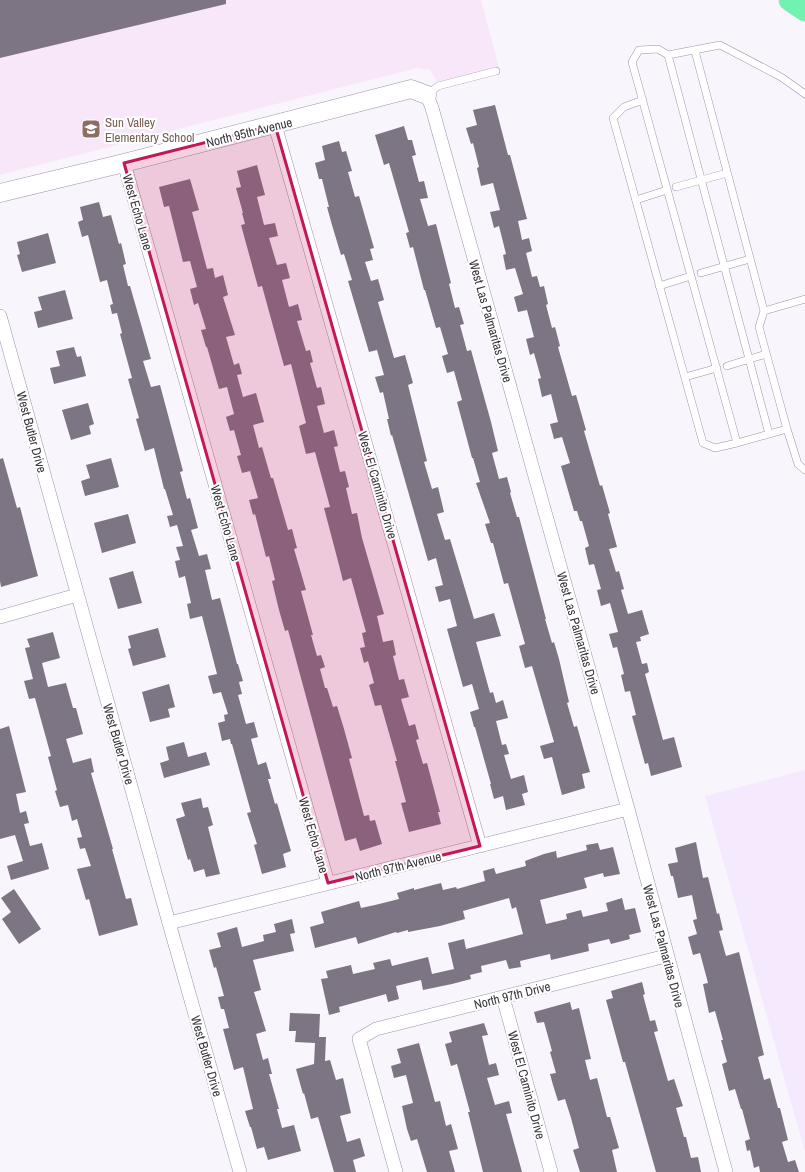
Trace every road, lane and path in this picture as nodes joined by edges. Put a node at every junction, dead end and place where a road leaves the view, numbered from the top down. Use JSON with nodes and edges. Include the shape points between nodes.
{"nodes":[{"id":1,"x":790,"y":0,"type":"edge"},
{"id":2,"x":805,"y":10,"type":"edge"},
{"id":3,"x":695,"y":50,"type":"junction"},
{"id":4,"x":668,"y":55,"type":"junction"},
{"id":5,"x":496,"y":70,"type":"dead end"},
{"id":6,"x":805,"y":94,"type":"edge"},
{"id":7,"x":427,"y":96,"type":"junction"},
{"id":8,"x":642,"y":100,"type":"junction"},
{"id":9,"x":275,"y":125,"type":"junction"},
{"id":10,"x":124,"y":164,"type":"junction"},
{"id":11,"x":727,"y":173,"type":"junction"},
{"id":12,"x":701,"y":180,"type":"junction"},
{"id":13,"x":676,"y":187,"type":"dead end"},
{"id":14,"x":667,"y":190,"type":"junction"},
{"id":15,"x":0,"y":193,"type":"edge"},
{"id":16,"x":636,"y":200,"type":"junction"},
{"id":17,"x":750,"y":259,"type":"junction"},
{"id":18,"x":724,"y":266,"type":"junction"},
{"id":19,"x":701,"y":273,"type":"dead end"},
{"id":20,"x":691,"y":276,"type":"junction"},
{"id":21,"x":659,"y":286,"type":"junction"},
{"id":22,"x":805,"y":299,"type":"edge"},
{"id":23,"x":764,"y":311,"type":"junction"},
{"id":24,"x":0,"y":316,"type":"edge"},
{"id":25,"x":766,"y":354,"type":"junction"},
{"id":26,"x":749,"y":359,"type":"junction"},
{"id":27,"x":727,"y":366,"type":"dead end"},
{"id":28,"x":716,"y":368,"type":"junction"},
{"id":29,"x":685,"y":378,"type":"junction"},
{"id":30,"x":787,"y":429,"type":"junction"},
{"id":31,"x":769,"y":434,"type":"junction"},
{"id":32,"x":737,"y":443,"type":"junction"},
{"id":33,"x":805,"y":470,"type":"edge"},
{"id":34,"x":77,"y":595,"type":"junction"},
{"id":35,"x":0,"y":617,"type":"edge"},
{"id":36,"x":628,"y":809,"type":"junction"},
{"id":37,"x":480,"y":846,"type":"junction"},
{"id":38,"x":328,"y":883,"type":"junction"},
{"id":39,"x":169,"y":923,"type":"junction"},
{"id":40,"x":666,"y":956,"type":"junction"},
{"id":41,"x":503,"y":997,"type":"junction"},
{"id":42,"x":240,"y":1172,"type":"edge"},
{"id":43,"x":396,"y":1172,"type":"edge"},
{"id":44,"x":551,"y":1172,"type":"edge"},
{"id":45,"x":726,"y":1172,"type":"edge"}],
"edges":[{"from":1,"to":2,"type":"highway"},
{"from":3,"to":4,"type":"lane"},
{"from":3,"to":6,"type":"lane","via":[[720,45],[781,77]]},
{"from":3,"to":11,"type":"lane"},
{"from":4,"to":8,"type":"lane","via":[[658,48],[639,50],[632,62]]},
{"from":4,"to":12,"type":"lane"},
{"from":5,"to":7,"type":"lane","via":[[438,86]]},
{"from":7,"to":9,"type":"street","name":"North 95th Avenue","via":[[411,89]]},
{"from":7,"to":36,"type":"street","name":"West Las Palmaritas Drive"},
{"from":8,"to":14,"type":"lane"},
{"from":8,"to":16,"type":"lane","via":[[624,107],[613,118]]},
{"from":9,"to":10,"type":"street","name":"North 95th Avenue"},
{"from":9,"to":37,"type":"street","name":"West El Caminito Drive"},
{"from":10,"to":15,"type":"street","name":"North 95th Avenue"},
{"from":10,"to":38,"type":"street","name":"West Echo Lane"},
{"from":11,"to":12,"type":"lane"},
{"from":11,"to":17,"type":"lane"},
{"from":12,"to":13,"type":"lane"},
{"from":12,"to":18,"type":"lane"},
{"from":14,"to":16,"type":"lane"},
{"from":14,"to":20,"type":"lane"},
{"from":16,"to":21,"type":"lane"},
{"from":17,"to":18,"type":"lane"},
{"from":17,"to":23,"type":"lane"},
{"from":18,"to":19,"type":"lane"},
{"from":18,"to":26,"type":"lane"},
{"from":20,"to":21,"type":"lane"},
{"from":20,"to":28,"type":"lane"},
{"from":21,"to":29,"type":"lane"},
{"from":22,"to":23,"type":"lane"},
{"from":23,"to":25,"type":"lane","via":[[759,327]]},
{"from":24,"to":34,"type":"street","name":"West Butler Drive"},
{"from":25,"to":26,"type":"lane"},
{"from":25,"to":30,"type":"lane"},
{"from":26,"to":27,"type":"lane"},
{"from":26,"to":31,"type":"lane"},
{"from":28,"to":29,"type":"lane"},
{"from":28,"to":32,"type":"lane"},
{"from":29,"to":32,"type":"lane","via":[[703,443],[715,448]]},
{"from":30,"to":31,"type":"lane"},
{"from":30,"to":33,"type":"lane","via":[[798,464]]},
{"from":31,"to":32,"type":"lane"},
{"from":34,"to":35,"type":"street"},
{"from":34,"to":39,"type":"street","name":"West Butler Drive"},
{"from":36,"to":37,"type":"street","name":"North 97th Avenue"},
{"from":36,"to":40,"type":"street","name":"West Las Palmaritas Drive"},
{"from":37,"to":38,"type":"street","name":"North 97th Avenue"},
{"from":38,"to":39,"type":"street","name":"North 97th Avenue"},
{"from":39,"to":42,"type":"street","name":"West Butler Drive"},
{"from":40,"to":41,"type":"street","name":"North 97th Drive"},
{"from":40,"to":45,"type":"street","name":"West Las Palmaritas Drive"},
{"from":41,"to":43,"type":"street","name":"North 97th Drive","via":[[376,1029],[359,1039]]},
{"from":41,"to":44,"type":"street","name":"West El Caminito Drive"}]}
